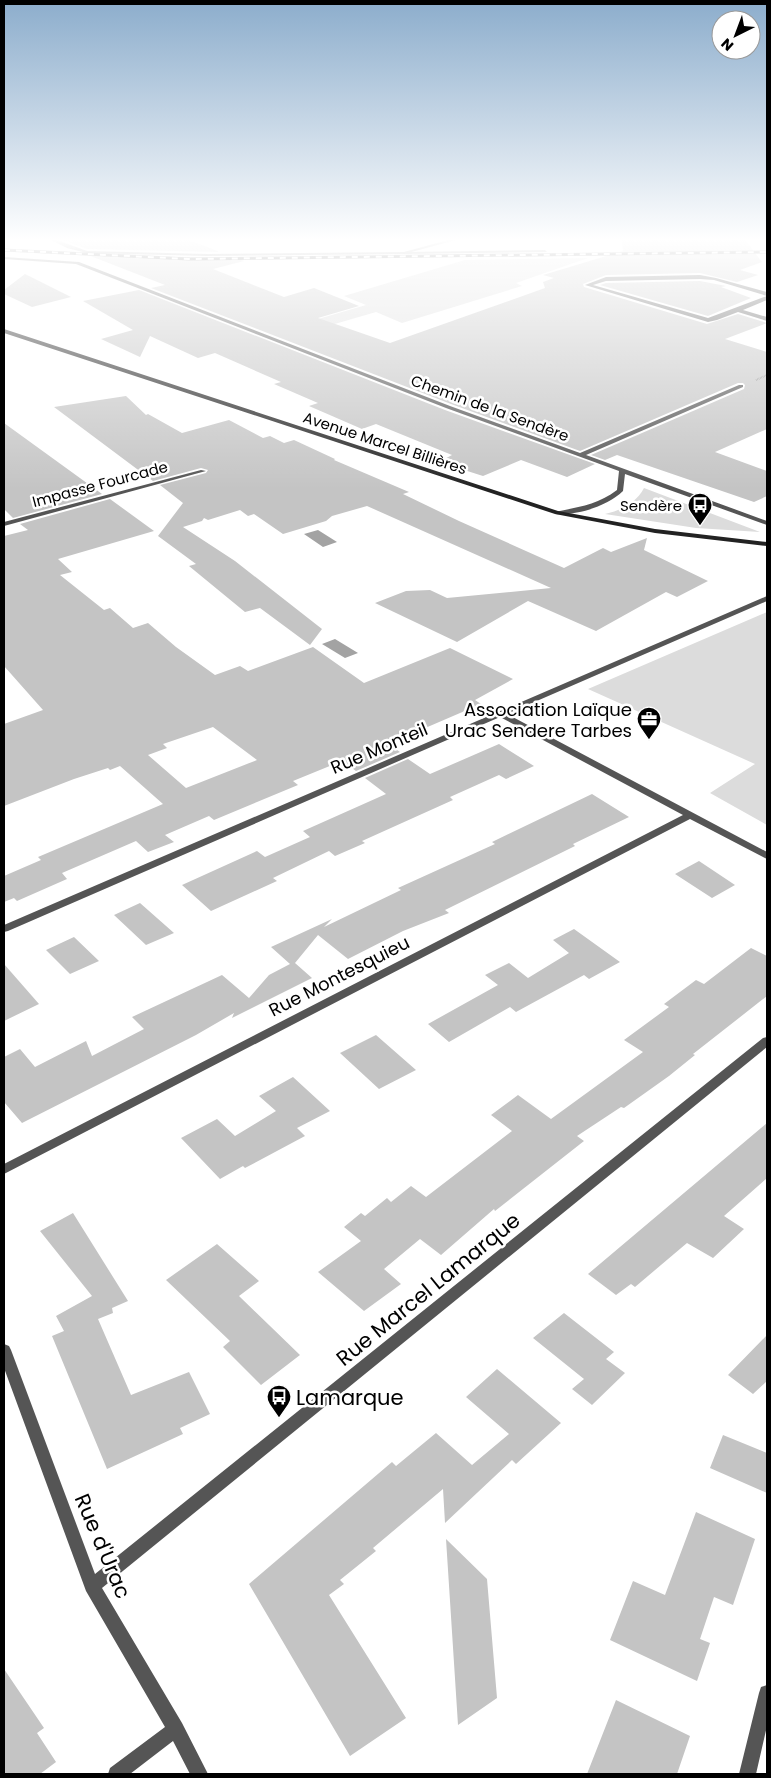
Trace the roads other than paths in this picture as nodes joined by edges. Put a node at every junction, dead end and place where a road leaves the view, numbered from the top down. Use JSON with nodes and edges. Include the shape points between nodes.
{"nodes":[{"id":1,"x":232,"y":323,"type":"edge"},
{"id":2,"x":4,"y":332,"type":"edge"},
{"id":3,"x":742,"y":386,"type":"dead end"},
{"id":4,"x":580,"y":455,"type":"junction"},
{"id":5,"x":203,"y":471,"type":"dead end"},
{"id":6,"x":622,"y":471,"type":"junction"},
{"id":7,"x":557,"y":512,"type":"junction"},
{"id":8,"x":767,"y":523,"type":"edge"},
{"id":9,"x":4,"y":524,"type":"edge"},
{"id":10,"x":767,"y":544,"type":"edge"},
{"id":11,"x":767,"y":598,"type":"edge"},
{"id":12,"x":500,"y":714,"type":"junction"},
{"id":13,"x":690,"y":815,"type":"junction"},
{"id":14,"x":767,"y":856,"type":"edge"},
{"id":15,"x":4,"y":929,"type":"edge"},
{"id":16,"x":767,"y":1041,"type":"edge"},
{"id":17,"x":4,"y":1169,"type":"edge"},
{"id":18,"x":4,"y":1350,"type":"edge"},
{"id":19,"x":92,"y":1586,"type":"junction"},
{"id":20,"x":767,"y":1694,"type":"edge"},
{"id":21,"x":176,"y":1729,"type":"junction"},
{"id":22,"x":116,"y":1774,"type":"edge"},
{"id":23,"x":199,"y":1774,"type":"edge"},
{"id":24,"x":747,"y":1774,"type":"edge"}],
"edges":[{"from":1,"to":4,"type":"street","name":"Chemin de la Sendère"},
{"from":2,"to":7,"type":"street","name":"Avenue Marcel Billières"},
{"from":3,"to":4,"type":"street"},
{"from":4,"to":6,"type":"street","name":"Chemin de la Sendère"},
{"from":5,"to":9,"type":"street","name":"Impasse Fourcade"},
{"from":6,"to":7,"type":"street","via":[[620,491],[608,501],[584,509]]},
{"from":6,"to":8,"type":"street","name":"Chemin de la Sendère"},
{"from":7,"to":10,"type":"street","name":"Avenue Marcel Billières","via":[[647,530]]},
{"from":11,"to":12,"type":"street","name":"Rue Monteil"},
{"from":12,"to":13,"type":"street"},
{"from":12,"to":15,"type":"street","name":"Rue Monteil"},
{"from":13,"to":14,"type":"street"},
{"from":13,"to":17,"type":"street","name":"Rue Montesquieu"},
{"from":16,"to":19,"type":"street","name":"Rue Marcel Lamarque"},
{"from":18,"to":19,"type":"street","name":"Rue d'Urac"},
{"from":19,"to":21,"type":"street","name":"Rue d'Urac"},
{"from":20,"to":24,"type":"street"},
{"from":21,"to":22,"type":"street"},
{"from":21,"to":23,"type":"street","name":"Rue d'Urac"}]}
